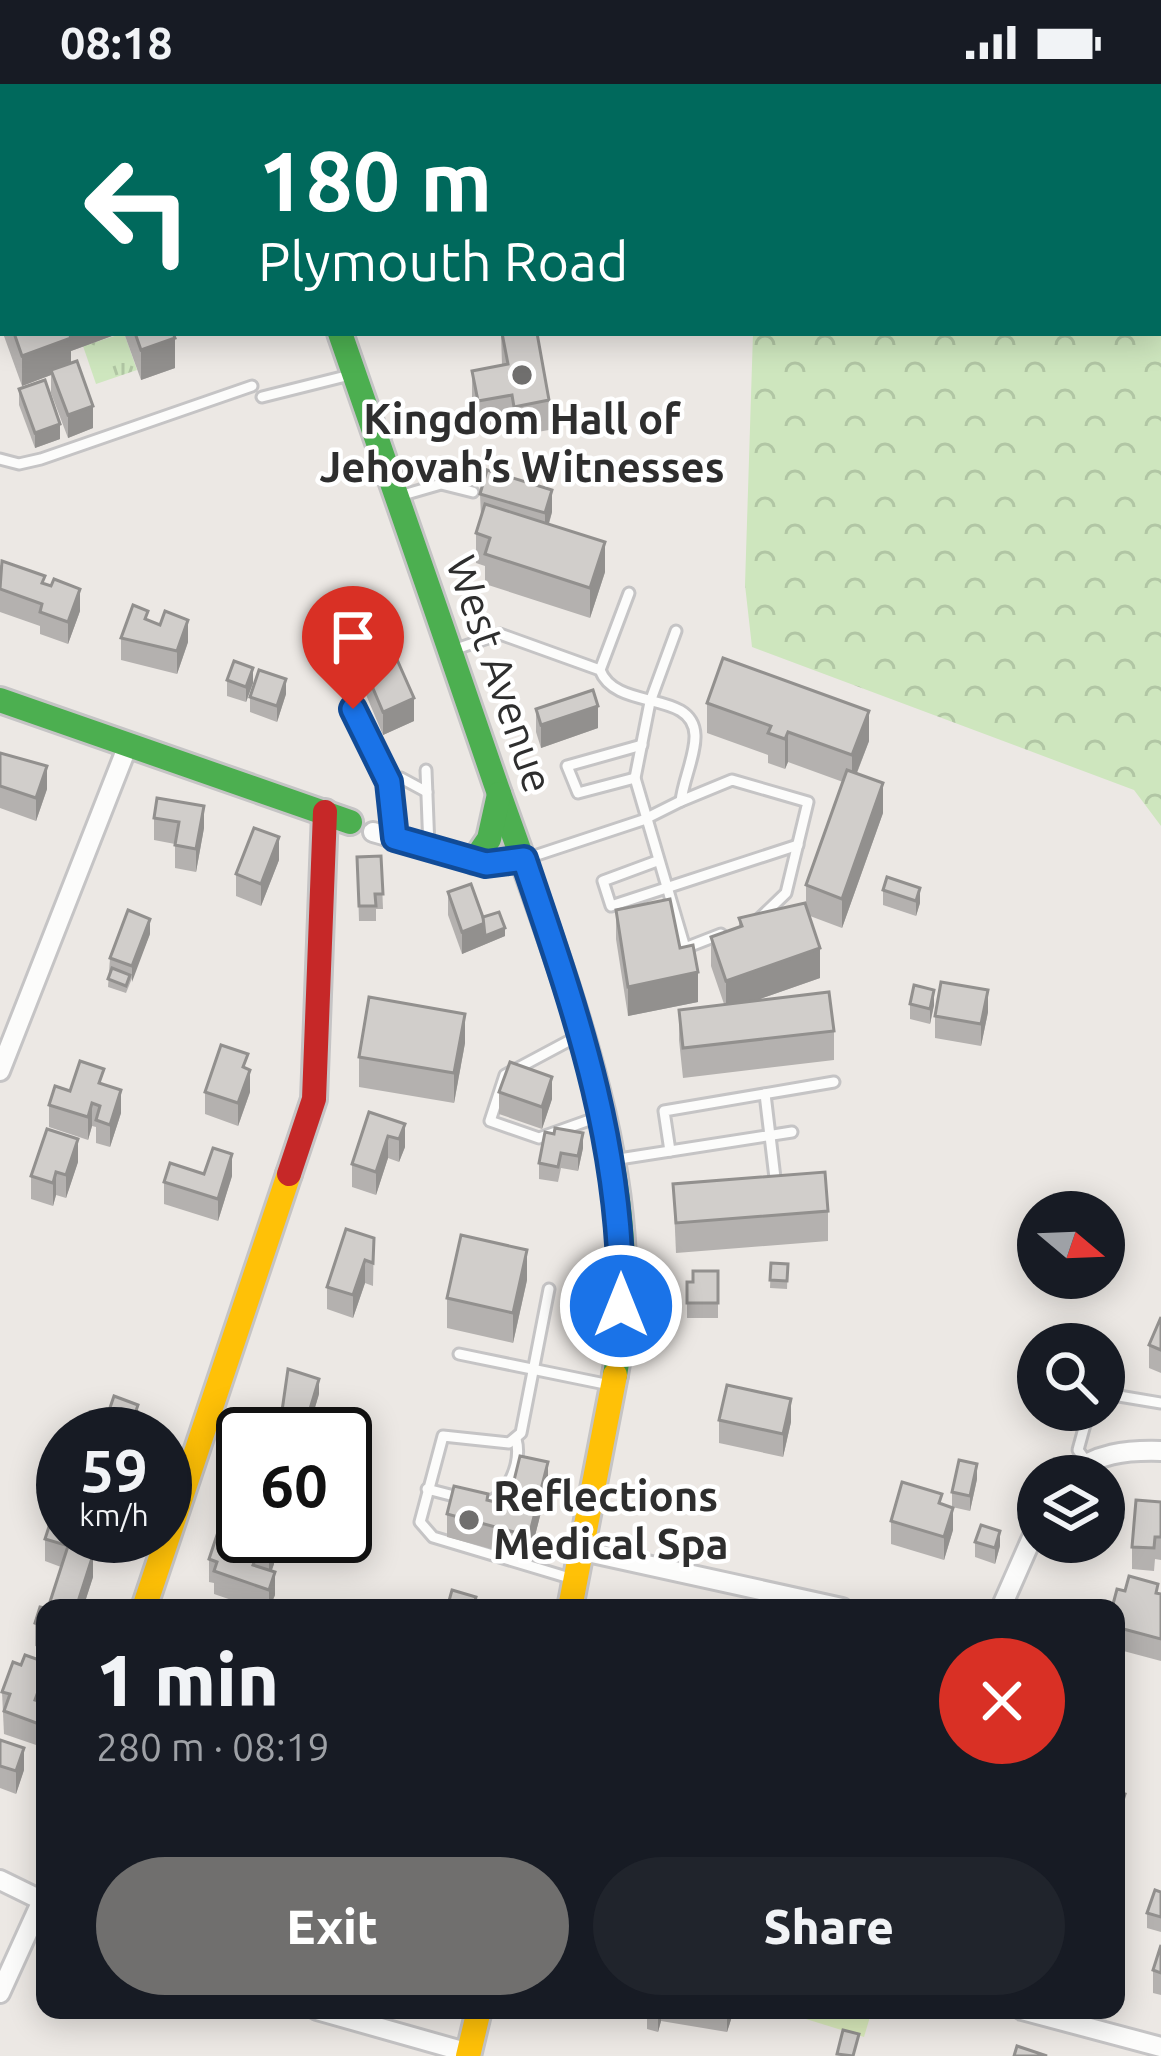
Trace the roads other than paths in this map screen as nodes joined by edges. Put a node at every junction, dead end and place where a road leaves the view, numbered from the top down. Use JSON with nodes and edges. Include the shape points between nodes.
{"nodes":[{"id":1,"x":341,"y":336,"type":"edge"},
{"id":2,"x":355,"y":374,"type":"junction"},
{"id":3,"x":252,"y":386,"type":"dead end"},
{"id":4,"x":262,"y":398,"type":"dead end"},
{"id":5,"x":0,"y":459,"type":"edge"},
{"id":6,"x":473,"y":492,"type":"dead end"},
{"id":7,"x":397,"y":497,"type":"junction"},
{"id":8,"x":628,"y":593,"type":"dead end"},
{"id":9,"x":676,"y":631,"type":"dead end"},
{"id":10,"x":451,"y":651,"type":"junction"},
{"id":11,"x":600,"y":670,"type":"junction"},
{"id":12,"x":0,"y":700,"type":"edge"},
{"id":13,"x":650,"y":702,"type":"junction"},
{"id":14,"x":353,"y":709,"type":"dead end"},
{"id":15,"x":128,"y":745,"type":"junction"},
{"id":16,"x":641,"y":746,"type":"junction"},
{"id":17,"x":427,"y":770,"type":"dead end"},
{"id":18,"x":635,"y":778,"type":"junction"},
{"id":19,"x":389,"y":782,"type":"junction"},
{"id":20,"x":500,"y":790,"type":"junction"},
{"id":21,"x":427,"y":792,"type":"junction"},
{"id":22,"x":680,"y":801,"type":"junction"},
{"id":23,"x":325,"y":812,"type":"junction"},
{"id":24,"x":643,"y":820,"type":"junction"},
{"id":25,"x":362,"y":827,"type":"joint"},
{"id":26,"x":395,"y":838,"type":"junction"},
{"id":27,"x":798,"y":844,"type":"junction"},
{"id":28,"x":429,"y":848,"type":"junction"},
{"id":29,"x":524,"y":859,"type":"junction"},
{"id":30,"x":656,"y":860,"type":"junction"},
{"id":31,"x":474,"y":861,"type":"junction"},
{"id":32,"x":665,"y":887,"type":"junction"},
{"id":33,"x":583,"y":1034,"type":"junction"},
{"id":34,"x":0,"y":1071,"type":"edge"},
{"id":35,"x":834,"y":1082,"type":"dead end"},
{"id":36,"x":765,"y":1094,"type":"junction"},
{"id":37,"x":604,"y":1115,"type":"junction"},
{"id":38,"x":792,"y":1132,"type":"dead end"},
{"id":39,"x":769,"y":1135,"type":"junction"},
{"id":40,"x":670,"y":1150,"type":"junction"},
{"id":41,"x":614,"y":1160,"type":"junction"},
{"id":42,"x":794,"y":1176,"type":"edge"},
{"id":43,"x":775,"y":1178,"type":"junction"},
{"id":44,"x":753,"y":1181,"type":"edge"},
{"id":45,"x":549,"y":1289,"type":"dead end"},
{"id":46,"x":458,"y":1354,"type":"dead end"},
{"id":47,"x":535,"y":1370,"type":"junction"},
{"id":48,"x":616,"y":1387,"type":"junction"},
{"id":49,"x":1125,"y":1397,"type":"edge"},
{"id":50,"x":1161,"y":1403,"type":"edge"},
{"id":51,"x":516,"y":1439,"type":"junction"},
{"id":52,"x":1161,"y":1451,"type":"edge"},
{"id":53,"x":1125,"y":1456,"type":"edge"},
{"id":54,"x":427,"y":1490,"type":"junction"},
{"id":55,"x":583,"y":1551,"type":"junction"},
{"id":56,"x":1021,"y":1563,"type":"edge"},
{"id":57,"x":577,"y":1580,"type":"junction"},
{"id":58,"x":147,"y":1599,"type":"edge"},
{"id":59,"x":572,"y":1599,"type":"edge"},
{"id":60,"x":801,"y":1599,"type":"edge"},
{"id":61,"x":1005,"y":1599,"type":"edge"},
{"id":62,"x":0,"y":1880,"type":"edge"},
{"id":63,"x":36,"y":1896,"type":"edge"},
{"id":64,"x":36,"y":1916,"type":"edge"},
{"id":65,"x":0,"y":1993,"type":"edge"},
{"id":66,"x":348,"y":2019,"type":"edge"},
{"id":67,"x":477,"y":2019,"type":"edge"},
{"id":68,"x":1056,"y":2019,"type":"edge"},
{"id":69,"x":1161,"y":2047,"type":"edge"},
{"id":70,"x":468,"y":2054,"type":"edge"}],
"edges":[{"from":1,"to":2,"type":"main road","name":"West Avenue"},
{"from":2,"to":4,"type":"lane"},
{"from":2,"to":7,"type":"main road","name":"West Avenue"},
{"from":3,"to":5,"type":"lane","via":[[41,459]]},
{"from":6,"to":7,"type":"lane","via":[[441,484]]},
{"from":7,"to":10,"type":"main road","name":"West Avenue"},
{"from":8,"to":11,"type":"lane"},
{"from":9,"to":13,"type":"lane"},
{"from":10,"to":11,"type":"lane","via":[[500,634]]},
{"from":10,"to":20,"type":"main road","name":"West Avenue"},
{"from":11,"to":13,"type":"lane","via":[[622,696]]},
{"from":12,"to":15,"type":"main road"},
{"from":13,"to":16,"type":"lane"},
{"from":13,"to":22,"type":"lane","via":[[691,719],[696,738]]},
{"from":14,"to":19,"type":"lane"},
{"from":15,"to":23,"type":"main road"},
{"from":15,"to":34,"type":"street"},
{"from":16,"to":18,"type":"lane"},
{"from":16,"to":18,"type":"lane","via":[[567,766],[578,794]]},
{"from":17,"to":21,"type":"lane"},
{"from":18,"to":24,"type":"lane"},
{"from":19,"to":21,"type":"lane","via":[[401,778]]},
{"from":19,"to":26,"type":"lane"},
{"from":20,"to":29,"type":"main road","name":"West Avenue"},
{"from":20,"to":31,"type":"main road","via":[[489,839]]},
{"from":21,"to":28,"type":"lane"},
{"from":22,"to":24,"type":"lane"},
{"from":22,"to":27,"type":"lane","via":[[732,780],[808,802]]},
{"from":23,"to":25,"type":"main road"},
{"from":23,"to":58,"type":"main road","via":[[314,1099]]},
{"from":24,"to":29,"type":"lane"},
{"from":24,"to":30,"type":"lane"},
{"from":25,"to":26,"type":"street"},
{"from":26,"to":28,"type":"street"},
{"from":27,"to":32,"type":"lane"},
{"from":27,"to":32,"type":"lane","via":[[786,893],[772,909],[685,948]]},
{"from":28,"to":31,"type":"street"},
{"from":29,"to":31,"type":"street"},
{"from":29,"to":33,"type":"main road","name":"West Avenue"},
{"from":30,"to":32,"type":"lane"},
{"from":30,"to":32,"type":"lane","via":[[603,881],[611,906]]},
{"from":33,"to":37,"type":"main road","name":"West Avenue"},
{"from":33,"to":37,"type":"lane","via":[[505,1075],[490,1121],[539,1138]]},
{"from":35,"to":36,"type":"lane"},
{"from":36,"to":39,"type":"lane"},
{"from":36,"to":40,"type":"lane","via":[[664,1112]]},
{"from":37,"to":41,"type":"main road","name":"West Avenue"},
{"from":38,"to":39,"type":"lane"},
{"from":39,"to":40,"type":"lane"},
{"from":39,"to":43,"type":"lane"},
{"from":40,"to":41,"type":"lane"},
{"from":41,"to":48,"type":"main road","name":"West Avenue","via":[[621,1262]]},
{"from":42,"to":43,"type":"lane"},
{"from":43,"to":44,"type":"lane"},
{"from":45,"to":47,"type":"lane"},
{"from":46,"to":47,"type":"lane"},
{"from":47,"to":48,"type":"lane"},
{"from":47,"to":51,"type":"lane"},
{"from":48,"to":55,"type":"main road","name":"West Avenue"},
{"from":49,"to":50,"type":"lane"},
{"from":51,"to":54,"type":"lane","via":[[443,1436]]},
{"from":51,"to":54,"type":"lane","via":[[518,1461],[491,1503]]},
{"from":52,"to":53,"type":"street"},
{"from":54,"to":57,"type":"lane","via":[[419,1522],[433,1538]]},
{"from":55,"to":57,"type":"main road","name":"West Avenue"},
{"from":55,"to":60,"type":"street"},
{"from":56,"to":61,"type":"street"},
{"from":57,"to":59,"type":"main road","name":"West Avenue"},
{"from":62,"to":63,"type":"street"},
{"from":64,"to":65,"type":"street"},
{"from":66,"to":70,"type":"street"},
{"from":67,"to":70,"type":"main road"},
{"from":68,"to":69,"type":"street"}]}
